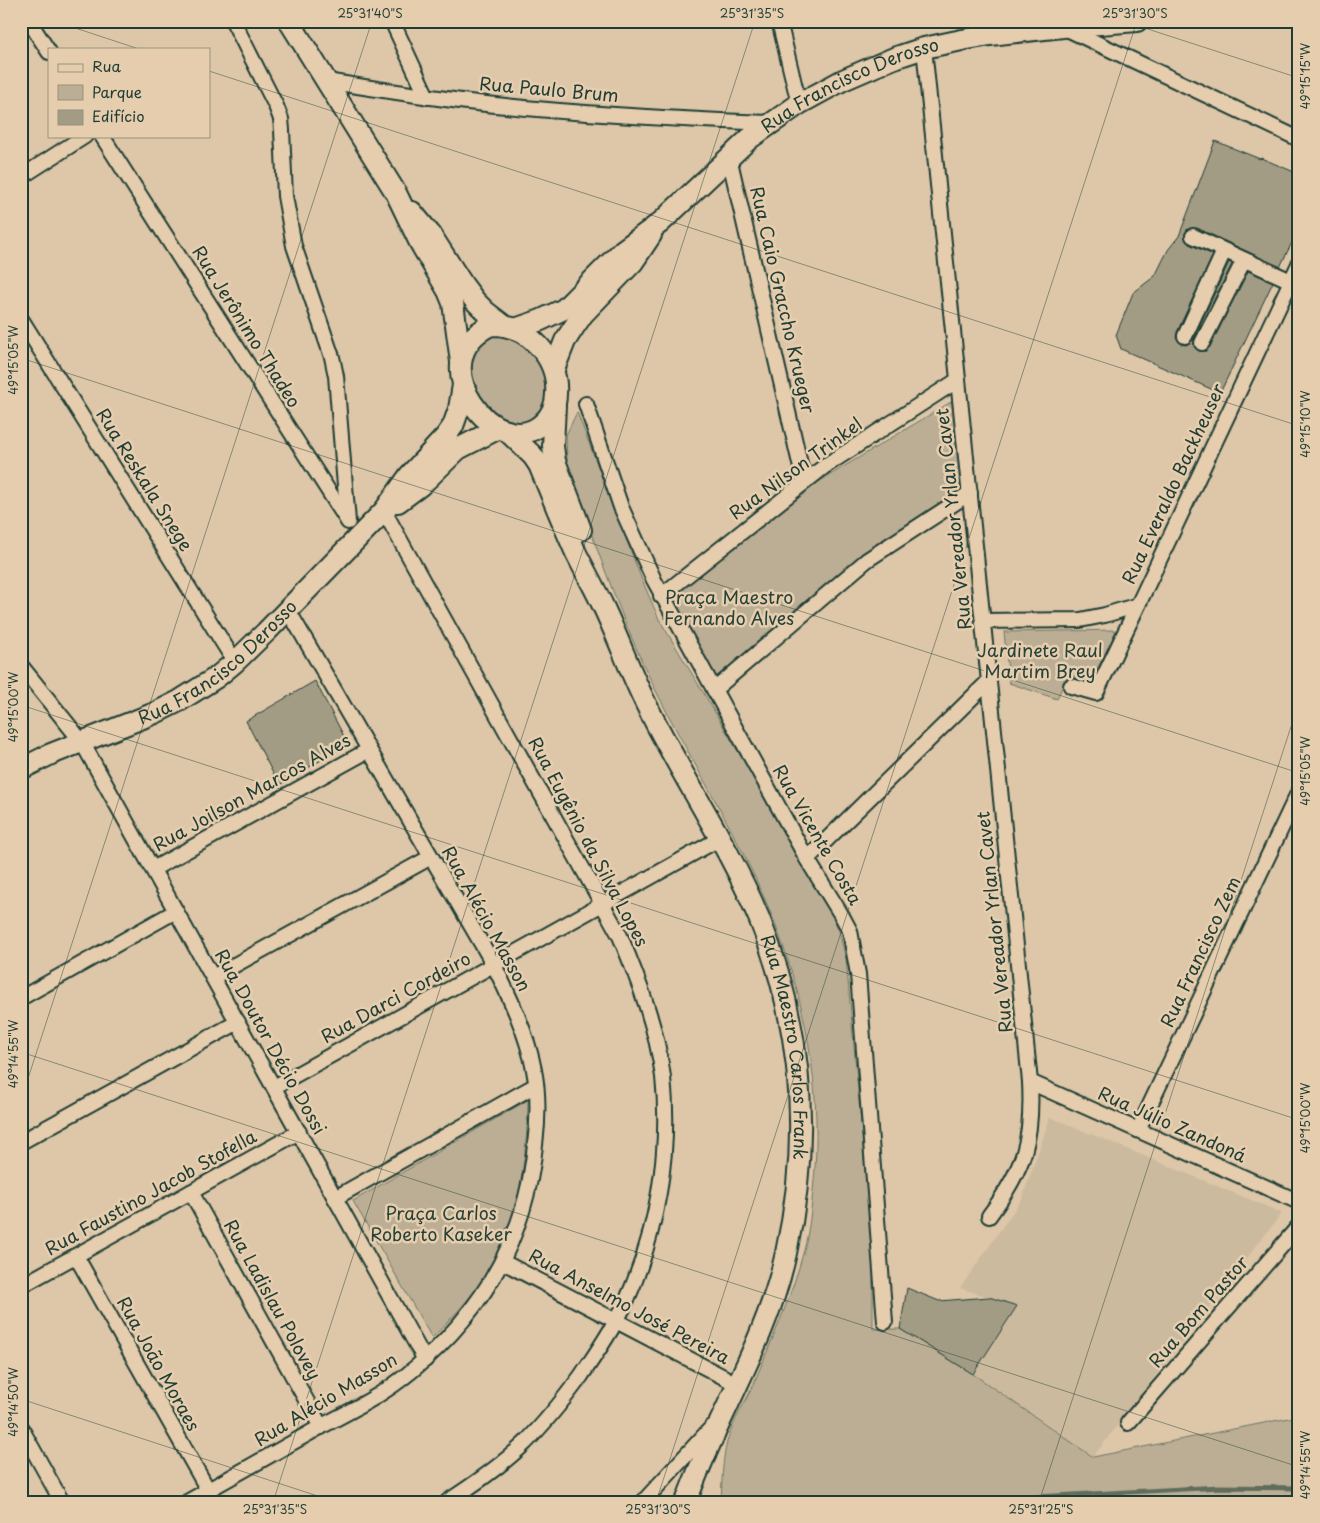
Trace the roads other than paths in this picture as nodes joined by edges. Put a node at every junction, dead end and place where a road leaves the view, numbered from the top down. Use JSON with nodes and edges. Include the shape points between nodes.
{"nodes":[{"id":1,"x":29,"y":21,"type":"edge"},
{"id":2,"x":233,"y":21,"type":"edge"},
{"id":3,"x":289,"y":21,"type":"edge"},
{"id":4,"x":392,"y":21,"type":"edge"},
{"id":5,"x":779,"y":21,"type":"edge"},
{"id":6,"x":1137,"y":21,"type":"edge"},
{"id":7,"x":1063,"y":27,"type":"junction"},
{"id":8,"x":924,"y":48,"type":"junction"},
{"id":9,"x":48,"y":50,"type":"edge"},
{"id":10,"x":326,"y":81,"type":"junction"},
{"id":11,"x":427,"y":97,"type":"junction"},
{"id":12,"x":799,"y":104,"type":"junction"},
{"id":13,"x":770,"y":124,"type":"junction"},
{"id":14,"x":82,"y":138,"type":"edge"},
{"id":15,"x":103,"y":138,"type":"edge"},
{"id":16,"x":1299,"y":139,"type":"edge"},
{"id":17,"x":729,"y":157,"type":"junction"},
{"id":18,"x":21,"y":177,"type":"edge"},
{"id":19,"x":396,"y":193,"type":"junction"},
{"id":20,"x":660,"y":224,"type":"junction"},
{"id":21,"x":1193,"y":236,"type":"dead end"},
{"id":22,"x":1224,"y":251,"type":"junction"},
{"id":23,"x":1244,"y":260,"type":"junction"},
{"id":24,"x":1299,"y":264,"type":"edge"},
{"id":25,"x":1291,"y":282,"type":"junction"},
{"id":26,"x":21,"y":319,"type":"edge"},
{"id":27,"x":509,"y":327,"type":"junction"},
{"id":28,"x":1185,"y":336,"type":"dead end"},
{"id":29,"x":1202,"y":343,"type":"dead end"},
{"id":30,"x":461,"y":362,"type":"junction"},
{"id":31,"x":554,"y":369,"type":"junction"},
{"id":32,"x":958,"y":380,"type":"junction"},
{"id":33,"x":463,"y":385,"type":"junction"},
{"id":34,"x":555,"y":404,"type":"junction"},
{"id":35,"x":586,"y":404,"type":"dead end"},
{"id":36,"x":503,"y":429,"type":"junction"},
{"id":37,"x":804,"y":481,"type":"junction"},
{"id":38,"x":970,"y":493,"type":"junction"},
{"id":39,"x":384,"y":511,"type":"junction"},
{"id":40,"x":353,"y":530,"type":"junction"},
{"id":41,"x":661,"y":596,"type":"junction"},
{"id":42,"x":1138,"y":605,"type":"junction"},
{"id":43,"x":288,"y":610,"type":"junction"},
{"id":44,"x":605,"y":610,"type":"junction"},
{"id":45,"x":983,"y":621,"type":"junction"},
{"id":46,"x":235,"y":662,"type":"junction"},
{"id":47,"x":21,"y":666,"type":"edge"},
{"id":48,"x":989,"y":681,"type":"junction"},
{"id":49,"x":1071,"y":686,"type":"dead end"},
{"id":50,"x":714,"y":690,"type":"junction"},
{"id":51,"x":82,"y":742,"type":"junction"},
{"id":52,"x":369,"y":750,"type":"junction"},
{"id":53,"x":21,"y":769,"type":"edge"},
{"id":54,"x":1299,"y":791,"type":"edge"},
{"id":55,"x":719,"y":839,"type":"junction"},
{"id":56,"x":431,"y":857,"type":"junction"},
{"id":57,"x":807,"y":859,"type":"junction"},
{"id":58,"x":153,"y":869,"type":"junction"},
{"id":59,"x":603,"y":904,"type":"junction"},
{"id":60,"x":176,"y":911,"type":"junction"},
{"id":61,"x":494,"y":965,"type":"junction"},
{"id":62,"x":212,"y":977,"type":"junction"},
{"id":63,"x":21,"y":998,"type":"edge"},
{"id":64,"x":238,"y":1022,"type":"junction"},
{"id":65,"x":1030,"y":1082,"type":"junction"},
{"id":66,"x":536,"y":1085,"type":"junction"},
{"id":67,"x":274,"y":1087,"type":"junction"},
{"id":68,"x":1138,"y":1130,"type":"junction"},
{"id":69,"x":299,"y":1132,"type":"junction"},
{"id":70,"x":21,"y":1142,"type":"edge"},
{"id":71,"x":191,"y":1192,"type":"junction"},
{"id":72,"x":335,"y":1198,"type":"junction"},
{"id":73,"x":1299,"y":1202,"type":"edge"},
{"id":74,"x":988,"y":1216,"type":"dead end"},
{"id":75,"x":1299,"y":1226,"type":"edge"},
{"id":76,"x":76,"y":1256,"type":"junction"},
{"id":77,"x":503,"y":1262,"type":"junction"},
{"id":78,"x":21,"y":1286,"type":"edge"},
{"id":79,"x":616,"y":1321,"type":"junction"},
{"id":80,"x":885,"y":1322,"type":"dead end"},
{"id":81,"x":425,"y":1360,"type":"junction"},
{"id":82,"x":737,"y":1384,"type":"junction"},
{"id":83,"x":721,"y":1418,"type":"junction"},
{"id":84,"x":1128,"y":1423,"type":"dead end"},
{"id":85,"x":321,"y":1427,"type":"junction"},
{"id":86,"x":21,"y":1428,"type":"edge"},
{"id":87,"x":208,"y":1490,"type":"junction"},
{"id":88,"x":62,"y":1502,"type":"edge"},
{"id":89,"x":187,"y":1502,"type":"edge"},
{"id":90,"x":447,"y":1502,"type":"edge"},
{"id":91,"x":643,"y":1502,"type":"edge"},
{"id":92,"x":686,"y":1502,"type":"edge"}],
"edges":[{"from":1,"to":9,"type":"street"},
{"from":2,"to":40,"type":"street","via":[[281,119],[285,196],[294,246],[336,376]]},
{"from":3,"to":10,"type":"main road"},
{"from":4,"to":11,"type":"street"},
{"from":5,"to":12,"type":"street"},
{"from":6,"to":7,"type":"main road","name":"Rua Francisco Derosso"},
{"from":7,"to":8,"type":"main road","name":"Rua Francisco Derosso","via":[[990,35]]},
{"from":7,"to":16,"type":"street"},
{"from":8,"to":12,"type":"main road","name":"Rua Francisco Derosso","via":[[867,69]]},
{"from":8,"to":32,"type":"street","name":"Rua Vereador Yrlan Cavet"},
{"from":10,"to":11,"type":"street","name":"Rua Paulo Brum"},
{"from":10,"to":19,"type":"main road"},
{"from":11,"to":13,"type":"street","name":"Rua Paulo Brum","via":[[604,114]]},
{"from":12,"to":13,"type":"main road","name":"Rua Francisco Derosso"},
{"from":13,"to":17,"type":"main road","name":"Rua Francisco Derosso"},
{"from":14,"to":18,"type":"street"},
{"from":15,"to":40,"type":"street","name":"Rua Jerônimo Thadeo"},
{"from":17,"to":20,"type":"main road","name":"Rua Francisco Derosso"},
{"from":17,"to":37,"type":"street","name":"Rua Caio Graccho Krueger"},
{"from":19,"to":27,"type":"main road","via":[[431,234],[475,301]]},
{"from":19,"to":30,"type":"main road","via":[[453,303]]},
{"from":20,"to":27,"type":"main road","name":"Rua Francisco Derosso","via":[[623,250],[564,309],[541,320]]},
{"from":20,"to":31,"type":"main road","name":"Rua Francisco Derosso","via":[[633,262],[574,326]]},
{"from":21,"to":22,"type":"street"},
{"from":22,"to":23,"type":"street"},
{"from":22,"to":28,"type":"street"},
{"from":23,"to":25,"type":"street"},
{"from":23,"to":29,"type":"street"},
{"from":24,"to":25,"type":"street","name":"Rua Everaldo Backheuser"},
{"from":25,"to":42,"type":"street","name":"Rua Everaldo Backheuser"},
{"from":26,"to":46,"type":"street","name":"Rua Reskala Snege"},
{"from":27,"to":30,"type":"main road","via":[[491,325],[479,331],[468,343]]},
{"from":27,"to":31,"type":"main road","via":[[531,338],[546,353]]},
{"from":30,"to":33,"type":"main road"},
{"from":31,"to":34,"type":"main road"},
{"from":32,"to":37,"type":"street","name":"Rua Nilson Trinkel"},
{"from":32,"to":38,"type":"street","name":"Rua Vereador Yrlan Cavet"},
{"from":33,"to":36,"type":"main road","via":[[475,407],[486,419]]},
{"from":33,"to":39,"type":"main road","name":"Rua Francisco Derosso","via":[[453,426],[409,476]]},
{"from":34,"to":36,"type":"main road","via":[[548,419],[537,429],[521,433]]},
{"from":34,"to":44,"type":"main road","name":"Rua Maestro Carlos Frank","via":[[553,446],[559,475],[587,545]]},
{"from":35,"to":41,"type":"street","name":"Rua Vicente Costa","via":[[621,507]]},
{"from":36,"to":39,"type":"main road","name":"Rua Francisco Derosso","via":[[458,449],[421,485]]},
{"from":36,"to":44,"type":"main road","name":"Rua Maestro Carlos Frank","via":[[539,465],[575,551]]},
{"from":37,"to":41,"type":"street","name":"Rua Nilson Trinkel"},
{"from":38,"to":45,"type":"street","name":"Rua Vereador Yrlan Cavet"},
{"from":38,"to":50,"type":"street","via":[[867,560]]},
{"from":39,"to":40,"type":"main road","name":"Rua Francisco Derosso"},
{"from":39,"to":59,"type":"street","name":"Rua Eugênio da Silva Lopes"},
{"from":40,"to":43,"type":"main road","name":"Rua Francisco Derosso"},
{"from":41,"to":50,"type":"street","name":"Rua Vicente Costa"},
{"from":42,"to":45,"type":"street","name":"Rua Everaldo Backheuser","via":[[1080,620]]},
{"from":42,"to":49,"type":"street","via":[[1096,693]]},
{"from":43,"to":46,"type":"main road","name":"Rua Francisco Derosso"},
{"from":43,"to":52,"type":"street","name":"Rua Alécio Masson"},
{"from":44,"to":55,"type":"main road","name":"Rua Maestro Carlos Frank","via":[[650,712]]},
{"from":45,"to":48,"type":"street","name":"Rua Vereador Yrlan Cavet"},
{"from":46,"to":51,"type":"main road","name":"Rua Francisco Derosso","via":[[179,701]]},
{"from":47,"to":51,"type":"street","name":"Rua Doutor Décio Dossi"},
{"from":48,"to":57,"type":"street"},
{"from":48,"to":65,"type":"street","name":"Rua Vereador Yrlan Cavet"},
{"from":50,"to":57,"type":"street","name":"Rua Vicente Costa"},
{"from":51,"to":53,"type":"main road","name":"Rua Francisco Derosso"},
{"from":51,"to":58,"type":"street","name":"Rua Doutor Décio Dossi"},
{"from":52,"to":56,"type":"street","name":"Rua Alécio Masson"},
{"from":52,"to":58,"type":"street","name":"Rua Joilson Marcos Alves"},
{"from":54,"to":68,"type":"street","name":"Rua Francisco Zem"},
{"from":55,"to":59,"type":"street","name":"Rua Darci Cordeiro"},
{"from":55,"to":82,"type":"main road","name":"Rua Maestro Carlos Frank","via":[[758,916],[778,973],[794,1037],[800,1105],[798,1180],[786,1256],[767,1315]]},
{"from":56,"to":61,"type":"street","name":"Rua Alécio Masson"},
{"from":56,"to":62,"type":"street"},
{"from":57,"to":80,"type":"street","name":"Rua Vicente Costa","via":[[850,931],[854,950]]},
{"from":58,"to":60,"type":"street","name":"Rua Doutor Décio Dossi"},
{"from":59,"to":61,"type":"street","name":"Rua Darci Cordeiro"},
{"from":59,"to":79,"type":"street","name":"Rua Eugênio da Silva Lopes","via":[[620,936],[645,1001],[662,1075],[665,1109],[662,1162],[653,1222],[644,1256]]},
{"from":60,"to":62,"type":"street","name":"Rua Doutor Décio Dossi"},
{"from":60,"to":63,"type":"street"},
{"from":61,"to":66,"type":"street","name":"Rua Alécio Masson","via":[[523,1031]]},
{"from":61,"to":67,"type":"street","name":"Rua Darci Cordeiro"},
{"from":62,"to":64,"type":"street","name":"Rua Doutor Décio Dossi"},
{"from":64,"to":67,"type":"street","name":"Rua Doutor Décio Dossi"},
{"from":64,"to":70,"type":"street"},
{"from":65,"to":68,"type":"street","name":"Rua Júlio Zandoná"},
{"from":65,"to":74,"type":"street","name":"Rua Vereador Yrlan Cavet","via":[[1030,1118],[1021,1163],[1013,1182]]},
{"from":66,"to":72,"type":"street"},
{"from":66,"to":77,"type":"street","name":"Rua Alécio Masson","via":[[536,1132],[530,1183],[516,1232]]},
{"from":67,"to":69,"type":"street","name":"Rua Doutor Décio Dossi"},
{"from":68,"to":73,"type":"street","name":"Rua Júlio Zandoná"},
{"from":69,"to":71,"type":"street","name":"Rua Faustino Jacob Stofella"},
{"from":69,"to":72,"type":"street","name":"Rua Doutor Décio Dossi"},
{"from":71,"to":76,"type":"street","name":"Rua Faustino Jacob Stofella"},
{"from":71,"to":85,"type":"street","name":"Rua Ladislau Polovey"},
{"from":72,"to":81,"type":"street","name":"Rua Doutor Décio Dossi"},
{"from":75,"to":84,"type":"street","name":"Rua Bom Pastor"},
{"from":76,"to":78,"type":"street","name":"Rua Faustino Jacob Stofella"},
{"from":76,"to":87,"type":"street","name":"Rua João Moraes"},
{"from":77,"to":79,"type":"street","name":"Rua Anselmo José Pereira"},
{"from":77,"to":81,"type":"street","name":"Rua Alécio Masson","via":[[480,1299]]},
{"from":79,"to":82,"type":"street","name":"Rua Anselmo José Pereira"},
{"from":79,"to":90,"type":"street","name":"Rua Eugênio da Silva Lopes","via":[[592,1360],[548,1419],[499,1466]]},
{"from":81,"to":85,"type":"street","name":"Rua Alécio Masson","via":[[392,1386]]},
{"from":82,"to":83,"type":"main road","name":"Rua Maestro Carlos Frank"},
{"from":83,"to":91,"type":"street"},
{"from":83,"to":92,"type":"main road","name":"Rua Maestro Carlos Frank"},
{"from":85,"to":87,"type":"street","name":"Rua Alécio Masson"},
{"from":86,"to":88,"type":"street"},
{"from":87,"to":89,"type":"street","name":"Rua Alécio Masson"}]}
